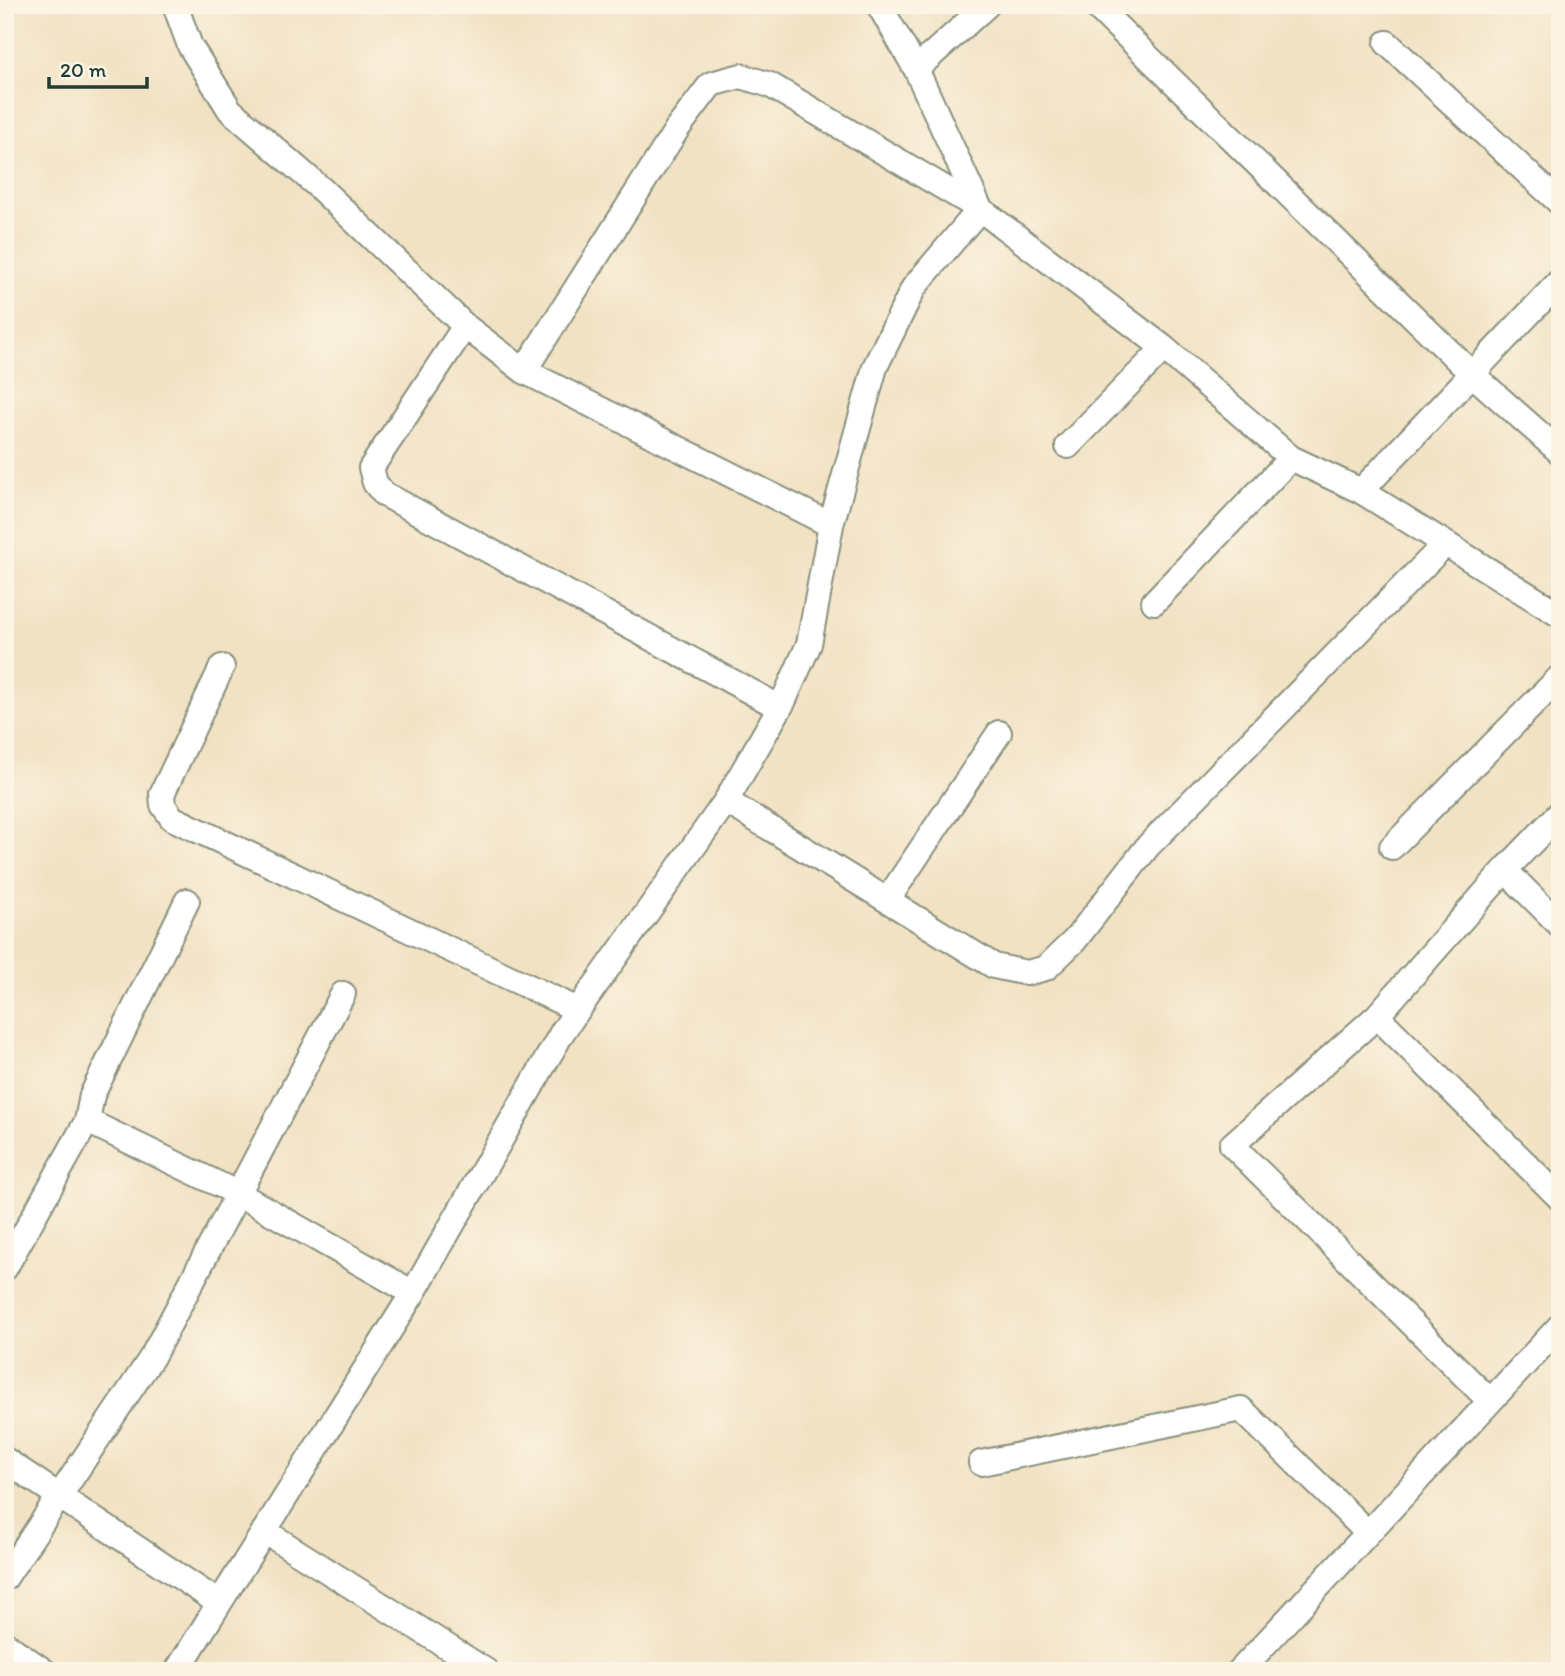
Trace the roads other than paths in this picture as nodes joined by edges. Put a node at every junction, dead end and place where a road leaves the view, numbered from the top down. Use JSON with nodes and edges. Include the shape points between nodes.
{"nodes":[{"id":1,"x":175,"y":5,"type":"edge"},
{"id":2,"x":879,"y":5,"type":"edge"},
{"id":3,"x":987,"y":5,"type":"edge"},
{"id":4,"x":1095,"y":5,"type":"edge"},
{"id":5,"x":1387,"y":43,"type":"dead end"},
{"id":6,"x":916,"y":69,"type":"junction"},
{"id":7,"x":1560,"y":203,"type":"edge"},
{"id":8,"x":980,"y":209,"type":"junction"},
{"id":9,"x":1560,"y":281,"type":"edge"},
{"id":10,"x":465,"y":326,"type":"junction"},
{"id":11,"x":1164,"y":348,"type":"junction"},
{"id":12,"x":524,"y":370,"type":"junction"},
{"id":13,"x":1472,"y":374,"type":"junction"},
{"id":14,"x":1068,"y":446,"type":"dead end"},
{"id":15,"x":1560,"y":452,"type":"edge"},
{"id":16,"x":1291,"y":458,"type":"junction"},
{"id":17,"x":1361,"y":491,"type":"junction"},
{"id":18,"x":831,"y":524,"type":"junction"},
{"id":19,"x":1445,"y":544,"type":"junction"},
{"id":20,"x":1154,"y":602,"type":"dead end"},
{"id":21,"x":1560,"y":615,"type":"edge"},
{"id":22,"x":222,"y":667,"type":"dead end"},
{"id":23,"x":1560,"y":677,"type":"edge"},
{"id":24,"x":779,"y":707,"type":"junction"},
{"id":25,"x":999,"y":733,"type":"dead end"},
{"id":26,"x":726,"y":801,"type":"junction"},
{"id":27,"x":1560,"y":813,"type":"edge"},
{"id":28,"x":1392,"y":847,"type":"dead end"},
{"id":29,"x":1505,"y":870,"type":"junction"},
{"id":30,"x":888,"y":899,"type":"junction"},
{"id":31,"x":187,"y":901,"type":"dead end"},
{"id":32,"x":1560,"y":925,"type":"edge"},
{"id":33,"x":343,"y":994,"type":"dead end"},
{"id":34,"x":578,"y":1010,"type":"junction"},
{"id":35,"x":1377,"y":1016,"type":"junction"},
{"id":36,"x":87,"y":1121,"type":"junction"},
{"id":37,"x":237,"y":1193,"type":"junction"},
{"id":38,"x":1560,"y":1198,"type":"edge"},
{"id":39,"x":5,"y":1268,"type":"edge"},
{"id":40,"x":413,"y":1293,"type":"junction"},
{"id":41,"x":1560,"y":1326,"type":"edge"},
{"id":42,"x":1490,"y":1401,"type":"junction"},
{"id":43,"x":5,"y":1460,"type":"edge"},
{"id":44,"x":981,"y":1463,"type":"dead end"},
{"id":45,"x":60,"y":1496,"type":"junction"},
{"id":46,"x":264,"y":1531,"type":"junction"},
{"id":47,"x":1368,"y":1533,"type":"junction"},
{"id":48,"x":5,"y":1578,"type":"edge"},
{"id":49,"x":219,"y":1603,"type":"junction"},
{"id":50,"x":5,"y":1644,"type":"edge"},
{"id":51,"x":44,"y":1671,"type":"edge"},
{"id":52,"x":177,"y":1671,"type":"edge"},
{"id":53,"x":486,"y":1671,"type":"edge"},
{"id":54,"x":1240,"y":1671,"type":"edge"}],
"edges":[{"from":1,"to":10,"type":"street","via":[[190,46],[230,110]]},
{"from":2,"to":6,"type":"street"},
{"from":3,"to":6,"type":"street"},
{"from":4,"to":13,"type":"street"},
{"from":5,"to":7,"type":"street"},
{"from":6,"to":8,"type":"street"},
{"from":8,"to":11,"type":"street"},
{"from":8,"to":12,"type":"street","via":[[770,85],[741,76],[711,84],[677,129]]},
{"from":8,"to":18,"type":"street","via":[[914,287],[875,367]]},
{"from":9,"to":13,"type":"street"},
{"from":10,"to":12,"type":"street"},
{"from":10,"to":24,"type":"street","via":[[371,468],[384,494]]},
{"from":11,"to":14,"type":"street"},
{"from":11,"to":16,"type":"street"},
{"from":12,"to":18,"type":"street"},
{"from":13,"to":15,"type":"street"},
{"from":13,"to":17,"type":"street"},
{"from":16,"to":17,"type":"street"},
{"from":16,"to":20,"type":"street"},
{"from":17,"to":19,"type":"street"},
{"from":18,"to":24,"type":"street","via":[[809,644]]},
{"from":19,"to":21,"type":"street"},
{"from":19,"to":30,"type":"street","via":[[1148,846],[1074,940],[1046,968],[1027,973],[994,966]]},
{"from":22,"to":34,"type":"street","via":[[162,794],[172,818]]},
{"from":23,"to":28,"type":"street"},
{"from":24,"to":26,"type":"street"},
{"from":25,"to":30,"type":"street"},
{"from":26,"to":30,"type":"street"},
{"from":26,"to":34,"type":"street"},
{"from":27,"to":29,"type":"street"},
{"from":29,"to":32,"type":"street"},
{"from":29,"to":35,"type":"street"},
{"from":31,"to":36,"type":"street","via":[[92,1095]]},
{"from":33,"to":37,"type":"street"},
{"from":34,"to":40,"type":"street"},
{"from":35,"to":38,"type":"street"},
{"from":35,"to":42,"type":"street","via":[[1232,1144]]},
{"from":36,"to":37,"type":"street"},
{"from":36,"to":39,"type":"street"},
{"from":37,"to":40,"type":"street"},
{"from":37,"to":45,"type":"street","via":[[152,1357]]},
{"from":40,"to":46,"type":"street"},
{"from":41,"to":42,"type":"street"},
{"from":42,"to":47,"type":"street"},
{"from":43,"to":45,"type":"street"},
{"from":44,"to":47,"type":"street","via":[[1241,1409]]},
{"from":45,"to":48,"type":"street"},
{"from":45,"to":49,"type":"street"},
{"from":46,"to":49,"type":"street"},
{"from":46,"to":53,"type":"street"},
{"from":47,"to":54,"type":"street"},
{"from":49,"to":52,"type":"street"},
{"from":50,"to":51,"type":"street"}]}
